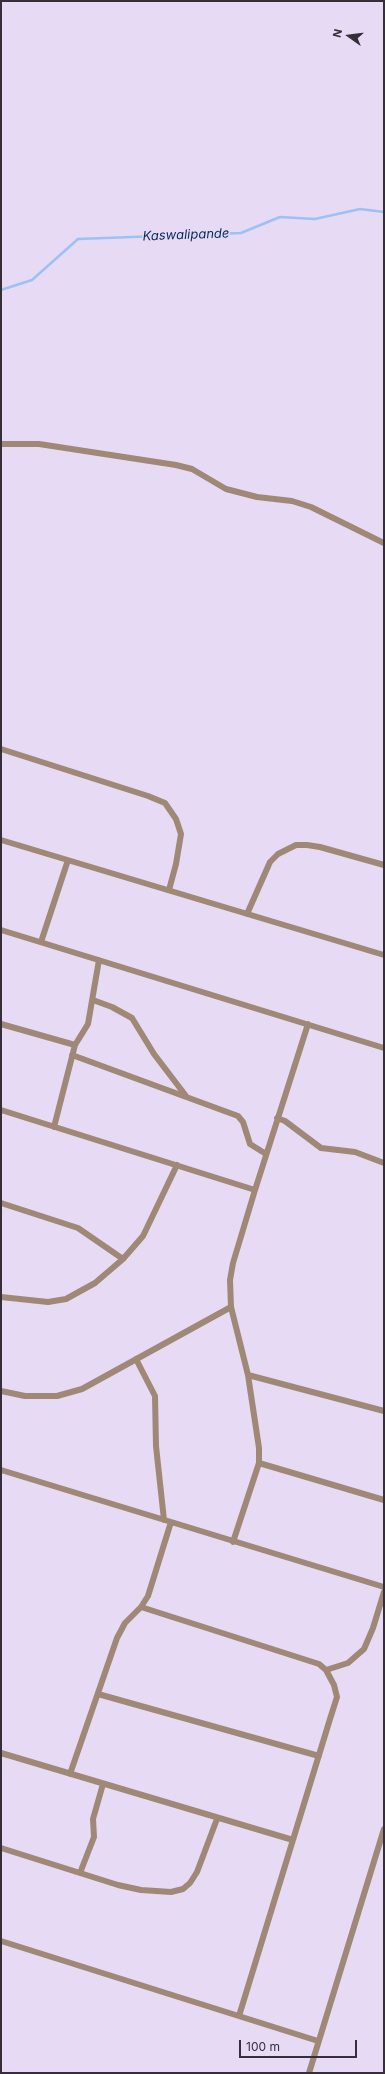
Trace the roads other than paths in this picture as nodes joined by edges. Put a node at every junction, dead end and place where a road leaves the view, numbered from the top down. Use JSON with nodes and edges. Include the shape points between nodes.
{"nodes":[{"id":1,"x":1,"y":444,"type":"edge"},
{"id":2,"x":384,"y":543,"type":"edge"},
{"id":3,"x":1,"y":749,"type":"edge"},
{"id":4,"x":1,"y":840,"type":"edge"},
{"id":5,"x":68,"y":860,"type":"junction"},
{"id":6,"x":384,"y":865,"type":"edge"},
{"id":7,"x":169,"y":890,"type":"junction"},
{"id":8,"x":247,"y":914,"type":"junction"},
{"id":9,"x":1,"y":930,"type":"edge"},
{"id":10,"x":41,"y":942,"type":"junction"},
{"id":11,"x":384,"y":955,"type":"edge"},
{"id":12,"x":99,"y":960,"type":"junction"},
{"id":13,"x":93,"y":1000,"type":"junction"},
{"id":14,"x":1,"y":1024,"type":"edge"},
{"id":15,"x":308,"y":1024,"type":"junction"},
{"id":16,"x":75,"y":1045,"type":"junction"},
{"id":17,"x":384,"y":1048,"type":"edge"},
{"id":18,"x":72,"y":1055,"type":"junction"},
{"id":19,"x":186,"y":1096,"type":"junction"},
{"id":20,"x":2,"y":1112,"type":"edge"},
{"id":21,"x":277,"y":1118,"type":"junction"},
{"id":22,"x":54,"y":1126,"type":"junction"},
{"id":23,"x":266,"y":1154,"type":"junction"},
{"id":24,"x":384,"y":1163,"type":"edge"},
{"id":25,"x":176,"y":1165,"type":"junction"},
{"id":26,"x":255,"y":1190,"type":"junction"},
{"id":27,"x":1,"y":1203,"type":"edge"},
{"id":28,"x":123,"y":1259,"type":"junction"},
{"id":29,"x":1,"y":1297,"type":"edge"},
{"id":30,"x":231,"y":1307,"type":"junction"},
{"id":31,"x":136,"y":1359,"type":"junction"},
{"id":32,"x":248,"y":1375,"type":"junction"},
{"id":33,"x":1,"y":1391,"type":"edge"},
{"id":34,"x":384,"y":1411,"type":"edge"},
{"id":35,"x":259,"y":1463,"type":"junction"},
{"id":36,"x":1,"y":1470,"type":"edge"},
{"id":37,"x":384,"y":1500,"type":"edge"},
{"id":38,"x":164,"y":1520,"type":"junction"},
{"id":39,"x":171,"y":1522,"type":"junction"},
{"id":40,"x":233,"y":1542,"type":"junction"},
{"id":41,"x":384,"y":1588,"type":"edge"},
{"id":42,"x":384,"y":1592,"type":"edge"},
{"id":43,"x":140,"y":1607,"type":"junction"},
{"id":44,"x":326,"y":1670,"type":"junction"},
{"id":45,"x":98,"y":1694,"type":"junction"},
{"id":46,"x":1,"y":1753,"type":"edge"},
{"id":47,"x":319,"y":1756,"type":"junction"},
{"id":48,"x":70,"y":1774,"type":"junction"},
{"id":49,"x":103,"y":1784,"type":"junction"},
{"id":50,"x":216,"y":1818,"type":"junction"},
{"id":51,"x":384,"y":1829,"type":"edge"},
{"id":52,"x":293,"y":1840,"type":"junction"},
{"id":53,"x":1,"y":1848,"type":"edge"},
{"id":54,"x":80,"y":1873,"type":"junction"},
{"id":55,"x":1,"y":1941,"type":"edge"},
{"id":56,"x":239,"y":2016,"type":"junction"},
{"id":57,"x":318,"y":2041,"type":"junction"},
{"id":58,"x":309,"y":2073,"type":"edge"}],
"edges":[{"from":1,"to":2,"type":"street","via":[[39,444],[192,469],[226,490],[305,505]]},
{"from":3,"to":7,"type":"street","via":[[165,803],[176,819],[181,834]]},
{"from":4,"to":5,"type":"street"},
{"from":5,"to":7,"type":"street"},
{"from":5,"to":10,"type":"street"},
{"from":6,"to":8,"type":"street","via":[[307,844],[296,845],[278,854],[270,862]]},
{"from":7,"to":8,"type":"street"},
{"from":8,"to":11,"type":"street"},
{"from":9,"to":10,"type":"street"},
{"from":10,"to":12,"type":"street"},
{"from":12,"to":13,"type":"street"},
{"from":12,"to":15,"type":"street"},
{"from":13,"to":16,"type":"street","via":[[88,1024]]},
{"from":13,"to":19,"type":"street","via":[[132,1018],[154,1054]]},
{"from":14,"to":16,"type":"street"},
{"from":15,"to":17,"type":"street"},
{"from":15,"to":21,"type":"street"},
{"from":16,"to":18,"type":"street"},
{"from":18,"to":19,"type":"street"},
{"from":18,"to":22,"type":"street"},
{"from":19,"to":23,"type":"street","via":[[241,1118],[250,1144]]},
{"from":20,"to":22,"type":"street"},
{"from":21,"to":23,"type":"street"},
{"from":21,"to":24,"type":"street","via":[[285,1121],[320,1148],[355,1152]]},
{"from":22,"to":25,"type":"street"},
{"from":23,"to":26,"type":"street"},
{"from":25,"to":26,"type":"street"},
{"from":25,"to":28,"type":"street","via":[[143,1236]]},
{"from":26,"to":30,"type":"street","via":[[233,1263],[230,1280]]},
{"from":27,"to":28,"type":"street","via":[[78,1228]]},
{"from":28,"to":29,"type":"street","via":[[95,1283],[66,1298],[48,1302]]},
{"from":30,"to":31,"type":"street"},
{"from":30,"to":32,"type":"street"},
{"from":31,"to":33,"type":"street","via":[[70,1393],[38,1396]]},
{"from":31,"to":38,"type":"street","via":[[155,1396],[156,1446]]},
{"from":32,"to":34,"type":"street"},
{"from":32,"to":35,"type":"street"},
{"from":35,"to":37,"type":"street"},
{"from":35,"to":40,"type":"street"},
{"from":36,"to":38,"type":"street"},
{"from":38,"to":39,"type":"street"},
{"from":39,"to":40,"type":"street"},
{"from":39,"to":43,"type":"street","via":[[148,1596]]},
{"from":40,"to":41,"type":"street"},
{"from":42,"to":44,"type":"street","via":[[364,1649],[348,1663]]},
{"from":43,"to":44,"type":"street","via":[[304,1658]]},
{"from":43,"to":45,"type":"street","via":[[120,1630]]},
{"from":44,"to":47,"type":"street","via":[[334,1684],[336,1697]]},
{"from":45,"to":47,"type":"street"},
{"from":45,"to":48,"type":"street"},
{"from":46,"to":48,"type":"street"},
{"from":47,"to":52,"type":"street"},
{"from":48,"to":49,"type":"street"},
{"from":49,"to":50,"type":"street"},
{"from":49,"to":54,"type":"street","via":[[93,1819],[94,1837]]},
{"from":50,"to":52,"type":"street"},
{"from":50,"to":54,"type":"street","via":[[197,1872],[183,1889],[171,1892],[141,1890]]},
{"from":51,"to":57,"type":"street"},
{"from":52,"to":56,"type":"street"},
{"from":53,"to":54,"type":"street"},
{"from":55,"to":56,"type":"street"},
{"from":56,"to":57,"type":"street"},
{"from":57,"to":58,"type":"street"}]}
